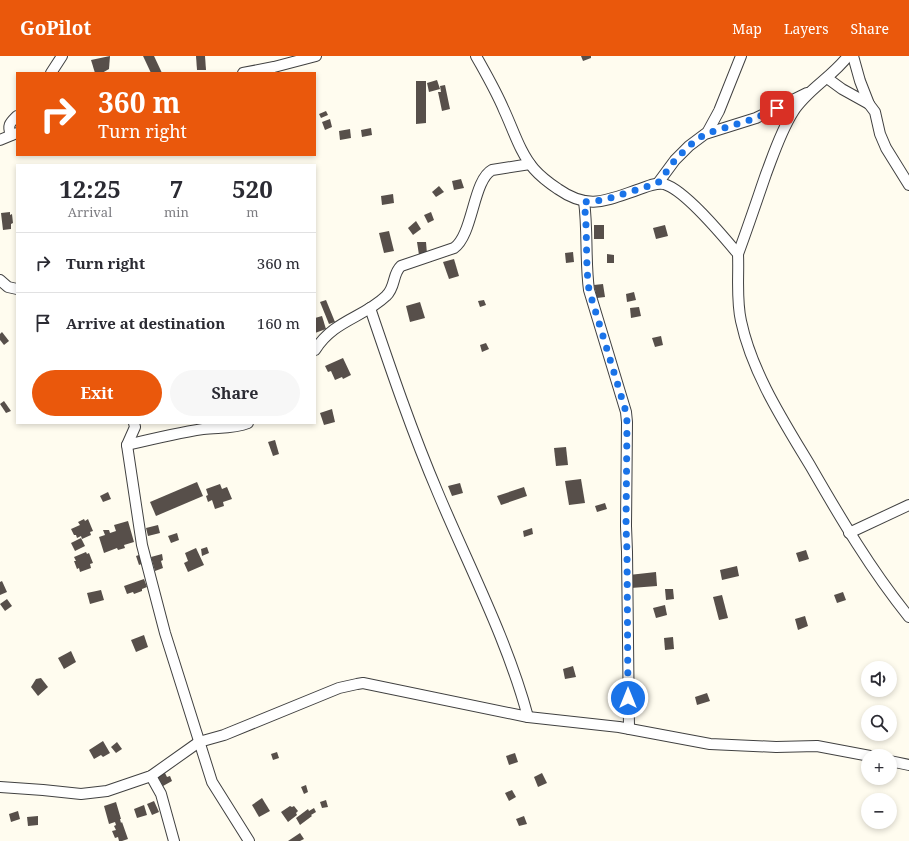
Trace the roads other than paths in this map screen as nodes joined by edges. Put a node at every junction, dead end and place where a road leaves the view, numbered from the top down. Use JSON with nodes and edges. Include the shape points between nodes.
{"nodes":[{"id":1,"x":62,"y":56,"type":"edge"},
{"id":2,"x":316,"y":56,"type":"edge"},
{"id":3,"x":476,"y":56,"type":"edge"},
{"id":4,"x":741,"y":56,"type":"edge"},
{"id":5,"x":848,"y":56,"type":"edge"},
{"id":6,"x":853,"y":56,"type":"edge"},
{"id":7,"x":52,"y":72,"type":"edge"},
{"id":8,"x":248,"y":72,"type":"edge"},
{"id":9,"x":827,"y":78,"type":"junction"},
{"id":10,"x":815,"y":89,"type":"junction"},
{"id":11,"x":869,"y":104,"type":"junction"},
{"id":12,"x":16,"y":117,"type":"edge"},
{"id":13,"x":708,"y":133,"type":"junction"},
{"id":14,"x":14,"y":134,"type":"edge"},
{"id":15,"x":0,"y":140,"type":"edge"},
{"id":16,"x":530,"y":164,"type":"junction"},
{"id":17,"x":658,"y":183,"type":"junction"},
{"id":18,"x":909,"y":185,"type":"edge"},
{"id":19,"x":584,"y":202,"type":"junction"},
{"id":20,"x":738,"y":254,"type":"junction"},
{"id":21,"x":0,"y":280,"type":"edge"},
{"id":22,"x":16,"y":289,"type":"edge"},
{"id":23,"x":370,"y":308,"type":"junction"},
{"id":24,"x":316,"y":348,"type":"edge"},
{"id":25,"x":134,"y":424,"type":"edge"},
{"id":26,"x":244,"y":424,"type":"edge"},
{"id":27,"x":127,"y":445,"type":"junction"},
{"id":28,"x":909,"y":505,"type":"edge"},
{"id":29,"x":849,"y":533,"type":"junction"},
{"id":30,"x":909,"y":617,"type":"edge"},
{"id":31,"x":528,"y":717,"type":"junction"},
{"id":32,"x":629,"y":728,"type":"junction"},
{"id":33,"x":199,"y":742,"type":"junction"},
{"id":34,"x":861,"y":754,"type":"edge"},
{"id":35,"x":897,"y":762,"type":"edge"},
{"id":36,"x":909,"y":765,"type":"edge"},
{"id":37,"x":151,"y":776,"type":"junction"},
{"id":38,"x":0,"y":787,"type":"edge"},
{"id":39,"x":174,"y":841,"type":"edge"},
{"id":40,"x":249,"y":841,"type":"edge"}],
"edges":[{"from":1,"to":7,"type":"street"},
{"from":2,"to":8,"type":"street"},
{"from":3,"to":16,"type":"street","via":[[496,91]]},
{"from":4,"to":13,"type":"street"},
{"from":5,"to":9,"type":"street"},
{"from":6,"to":11,"type":"street"},
{"from":9,"to":10,"type":"street"},
{"from":9,"to":11,"type":"street"},
{"from":10,"to":13,"type":"street","via":[[756,118]]},
{"from":10,"to":20,"type":"street","via":[[793,111],[785,125]]},
{"from":11,"to":18,"type":"street","via":[[875,112],[886,148]]},
{"from":12,"to":14,"type":"street","via":[[9,126]]},
{"from":13,"to":17,"type":"street","via":[[685,150]]},
{"from":14,"to":15,"type":"street"},
{"from":16,"to":19,"type":"street","via":[[541,176],[563,192],[573,199]]},
{"from":16,"to":23,"type":"street","via":[[488,172],[464,236],[458,245],[401,266],[397,269],[394,285],[388,295]]},
{"from":17,"to":19,"type":"street","via":[[604,200]]},
{"from":17,"to":20,"type":"street","via":[[683,196]]},
{"from":19,"to":32,"type":"street","via":[[589,290],[627,422]]},
{"from":20,"to":29,"type":"street","via":[[739,313],[755,364],[782,418]]},
{"from":21,"to":22,"type":"street","via":[[8,287]]},
{"from":23,"to":24,"type":"street","via":[[331,330]]},
{"from":23,"to":31,"type":"street","via":[[417,441],[504,646]]},
{"from":25,"to":27,"type":"street"},
{"from":26,"to":27,"type":"street","via":[[190,431]]},
{"from":27,"to":33,"type":"street","via":[[142,545],[165,633]]},
{"from":28,"to":29,"type":"street"},
{"from":29,"to":30,"type":"street"},
{"from":31,"to":32,"type":"street"},
{"from":31,"to":33,"type":"street","via":[[363,683],[339,688],[224,735]]},
{"from":32,"to":34,"type":"street","via":[[710,744],[817,746]]},
{"from":33,"to":37,"type":"street"},
{"from":33,"to":40,"type":"street","via":[[212,782]]},
{"from":35,"to":36,"type":"street"},
{"from":37,"to":38,"type":"street","via":[[91,794]]},
{"from":37,"to":39,"type":"street","via":[[161,794]]}]}
